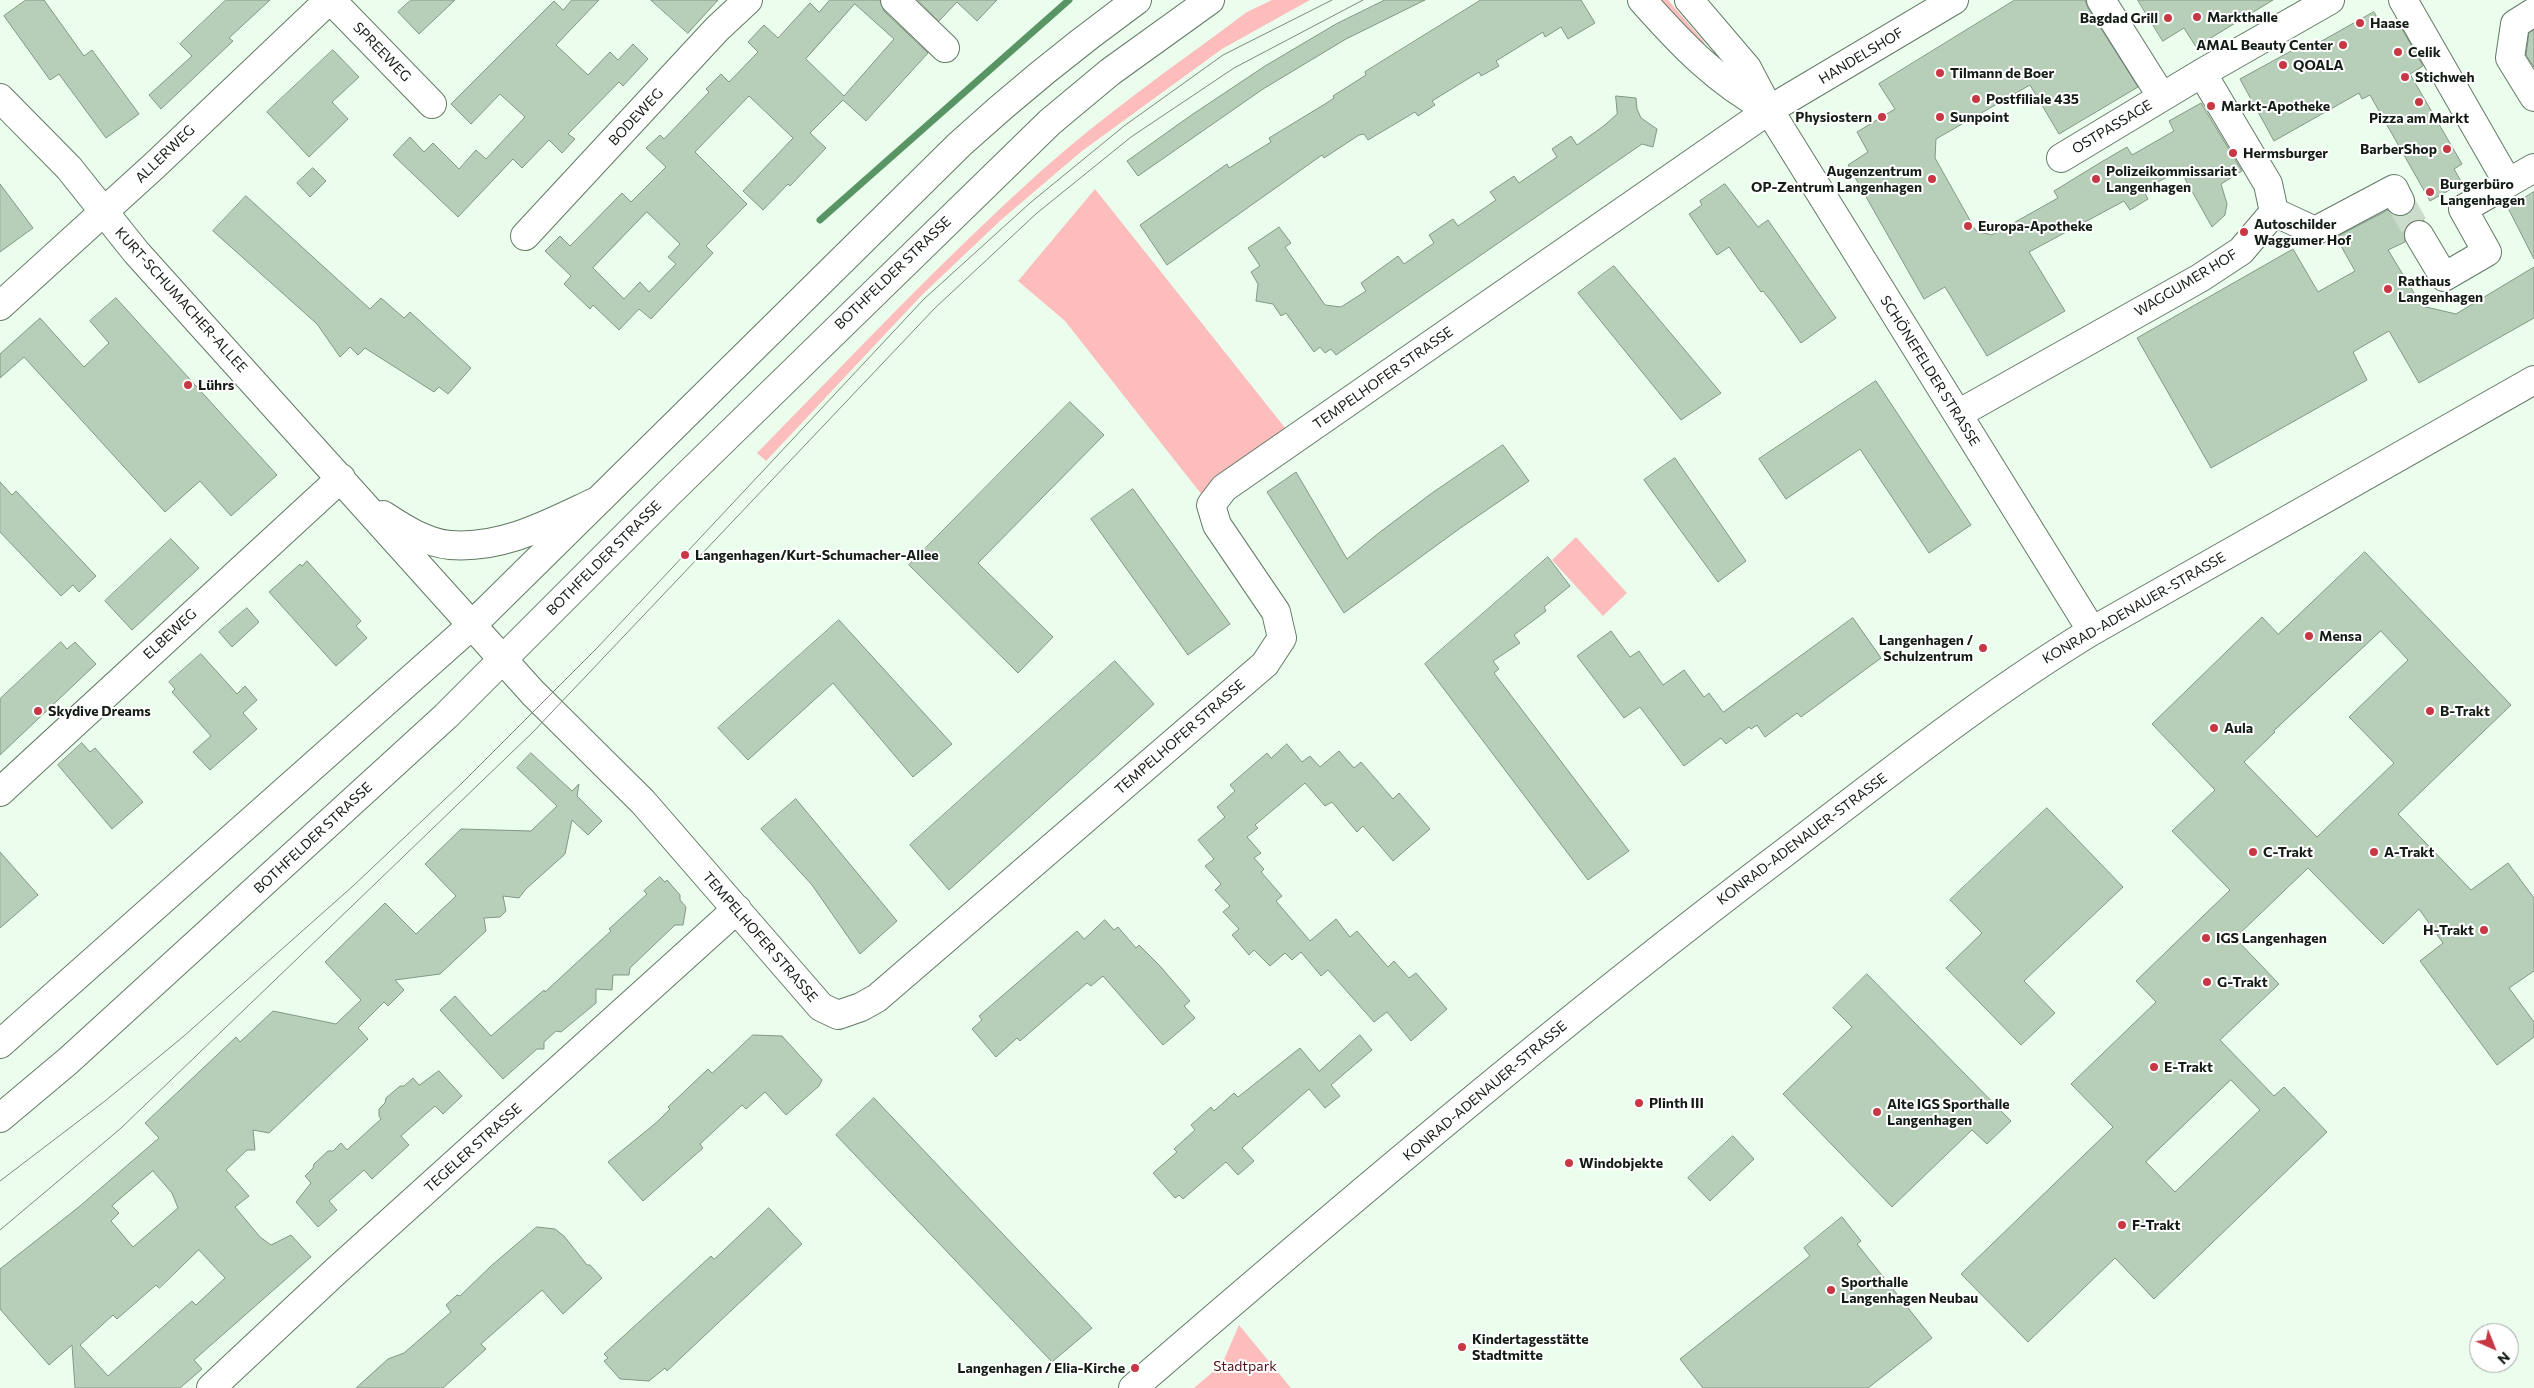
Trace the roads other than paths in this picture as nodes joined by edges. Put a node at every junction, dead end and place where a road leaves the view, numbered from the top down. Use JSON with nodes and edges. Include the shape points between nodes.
{"nodes":[{"id":1,"x":330,"y":0,"type":"edge"},
{"id":2,"x":747,"y":0,"type":"edge"},
{"id":3,"x":895,"y":0,"type":"edge"},
{"id":4,"x":1137,"y":0,"type":"edge"},
{"id":5,"x":1210,"y":0,"type":"edge"},
{"id":6,"x":1642,"y":0,"type":"edge"},
{"id":7,"x":1689,"y":0,"type":"edge"},
{"id":8,"x":1954,"y":0,"type":"edge"},
{"id":9,"x":2101,"y":0,"type":"edge"},
{"id":10,"x":2330,"y":0,"type":"edge"},
{"id":11,"x":2403,"y":0,"type":"edge"},
{"id":12,"x":2534,"y":12,"type":"edge"},
{"id":13,"x":945,"y":48,"type":"dead end"},
{"id":14,"x":2202,"y":73,"type":"junction"},
{"id":15,"x":2162,"y":97,"type":"junction"},
{"id":16,"x":2534,"y":97,"type":"edge"},
{"id":17,"x":0,"y":98,"type":"edge"},
{"id":18,"x":432,"y":104,"type":"dead end"},
{"id":19,"x":1768,"y":110,"type":"junction"},
{"id":20,"x":2061,"y":158,"type":"dead end"},
{"id":21,"x":2534,"y":168,"type":"edge"},
{"id":22,"x":2508,"y":183,"type":"junction"},
{"id":23,"x":2400,"y":201,"type":"tunnel mouth"},
{"id":24,"x":104,"y":212,"type":"junction"},
{"id":25,"x":2274,"y":212,"type":"junction"},
{"id":26,"x":2419,"y":235,"type":"tunnel mouth"},
{"id":27,"x":525,"y":236,"type":"dead end"},
{"id":28,"x":0,"y":306,"type":"edge"},
{"id":29,"x":2534,"y":380,"type":"edge"},
{"id":30,"x":1958,"y":414,"type":"junction"},
{"id":31,"x":341,"y":478,"type":"junction"},
{"id":32,"x":601,"y":499,"type":"junction"},
{"id":33,"x":363,"y":502,"type":"junction"},
{"id":34,"x":472,"y":625,"type":"junction"},
{"id":35,"x":2092,"y":631,"type":"junction"},
{"id":36,"x":502,"y":659,"type":"junction"},
{"id":37,"x":0,"y":792,"type":"edge"},
{"id":38,"x":737,"y":909,"type":"junction"},
{"id":39,"x":0,"y":1044,"type":"edge"},
{"id":40,"x":0,"y":1118,"type":"edge"},
{"id":41,"x":211,"y":1388,"type":"edge"},
{"id":42,"x":1133,"y":1388,"type":"edge"}],
"edges":[{"from":1,"to":18,"type":"street","name":"SPREEWEG"},
{"from":1,"to":24,"type":"street","name":"ALLERWEG"},
{"from":2,"to":27,"type":"street","name":"BODEWEG"},
{"from":3,"to":13,"type":"street"},
{"from":4,"to":32,"type":"street","via":[[1021,89],[960,144]]},
{"from":5,"to":36,"type":"street","name":"BOTHFELDER STRASSE","via":[[1110,72],[993,175]]},
{"from":6,"to":19,"type":"street","name":"SCHÖNEFELDER STRASSE","via":[[1699,62],[1737,92]]},
{"from":7,"to":19,"type":"street","name":"SCHÖNEFELDER STRASSE","via":[[1747,68]]},
{"from":8,"to":19,"type":"street","name":"HANDELSHOF"},
{"from":9,"to":15,"type":"street","name":"OSTPASSAGE"},
{"from":10,"to":14,"type":"street","name":"OSTPASSAGE"},
{"from":11,"to":22,"type":"street"},
{"from":12,"to":16,"type":"street","via":[[2515,24],[2510,58]]},
{"from":14,"to":15,"type":"street","name":"OSTPASSAGE"},
{"from":14,"to":25,"type":"street","via":[[2268,184]]},
{"from":15,"to":20,"type":"street","name":"OSTPASSAGE"},
{"from":17,"to":24,"type":"street","name":"KURT-SCHUMACHER-ALLEE","via":[[69,168]]},
{"from":19,"to":30,"type":"street","name":"SCHÖNEFELDER STRASSE"},
{"from":19,"to":38,"type":"street","name":"TEMPELHOFER STRASSE","via":[[1224,488],[1211,505],[1217,525],[1276,612],[1282,638],[1265,664],[878,998],[838,1015],[821,1007]]},
{"from":21,"to":22,"type":"street"},
{"from":22,"to":26,"type":"street","via":[[2463,209],[2486,252],[2444,277]]},
{"from":23,"to":25,"type":"street","via":[[2394,189],[2315,231]]},
{"from":24,"to":28,"type":"street","name":"ALLERWEG"},
{"from":24,"to":31,"type":"street","name":"KURT-SCHUMACHER-ALLEE","via":[[136,252]]},
{"from":25,"to":30,"type":"street","name":"WAGGUMER HOF","via":[[2241,251],[2200,278]]},
{"from":29,"to":35,"type":"street","name":"KONRAD-ADENAUER-STRASSE"},
{"from":30,"to":35,"type":"street","name":"SCHÖNEFELDER STRASSE"},
{"from":31,"to":33,"type":"street","name":"KURT-SCHUMACHER-ALLEE"},
{"from":31,"to":37,"type":"street","name":"ELBEWEG"},
{"from":32,"to":33,"type":"street","name":"KURT-SCHUMACHER-ALLEE","via":[[551,523],[497,543],[448,545],[410,532]]},
{"from":32,"to":34,"type":"street"},
{"from":33,"to":34,"type":"street","name":"KURT-SCHUMACHER-ALLEE"},
{"from":34,"to":36,"type":"street","name":"TEMPELHOFER STRASSE"},
{"from":34,"to":39,"type":"street"},
{"from":35,"to":42,"type":"street","name":"KONRAD-ADENAUER-STRASSE","via":[[2027,670],[1970,711],[1707,911],[1464,1108]]},
{"from":36,"to":38,"type":"street","name":"TEMPELHOFER STRASSE","via":[[642,802]]},
{"from":36,"to":40,"type":"street","name":"BOTHFELDER STRASSE","via":[[439,722],[251,895],[68,1061]]},
{"from":38,"to":41,"type":"street","name":"TEGELER STRASSE"}]}
